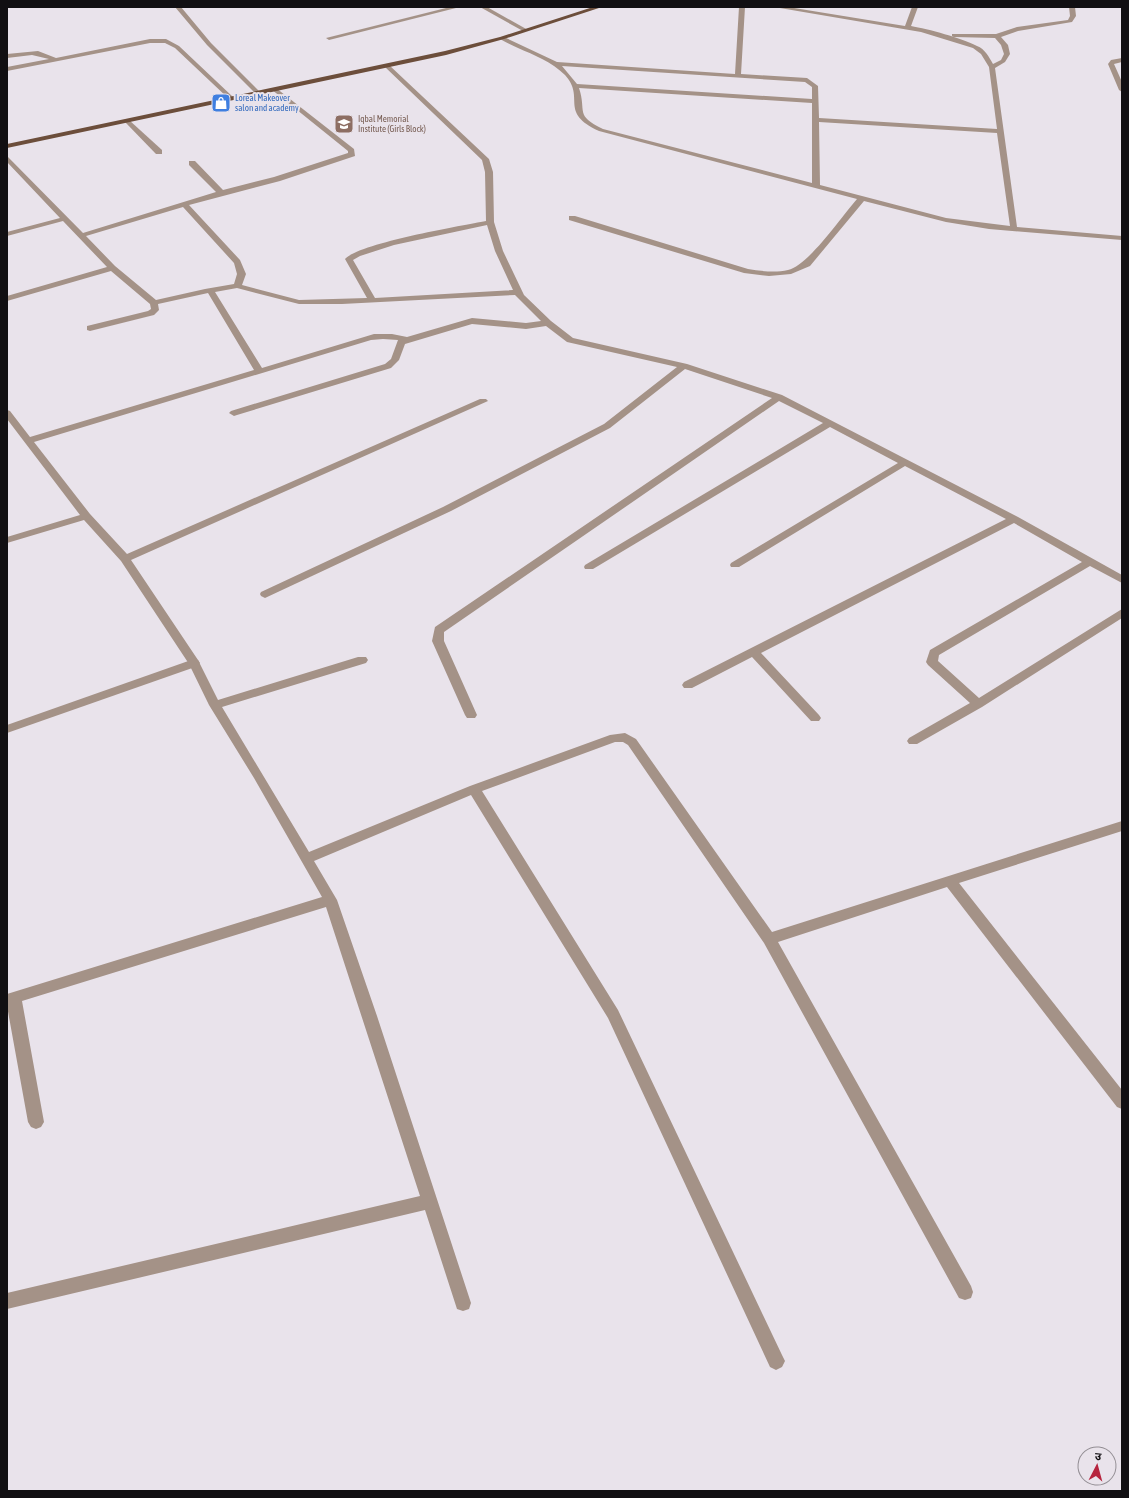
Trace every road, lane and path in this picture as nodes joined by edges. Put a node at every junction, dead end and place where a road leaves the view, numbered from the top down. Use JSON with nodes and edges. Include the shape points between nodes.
{"nodes":[{"id":1,"x":178,"y":7,"type":"edge"},
{"id":2,"x":457,"y":7,"type":"edge"},
{"id":3,"x":484,"y":7,"type":"edge"},
{"id":4,"x":599,"y":7,"type":"edge"},
{"id":5,"x":742,"y":7,"type":"edge"},
{"id":6,"x":777,"y":7,"type":"edge"},
{"id":7,"x":915,"y":7,"type":"edge"},
{"id":8,"x":1072,"y":7,"type":"edge"},
{"id":9,"x":908,"y":26,"type":"junction"},
{"id":10,"x":525,"y":30,"type":"junction"},
{"id":11,"x":932,"y":33,"type":"junction"},
{"id":12,"x":997,"y":36,"type":"junction"},
{"id":13,"x":329,"y":38,"type":"dead end"},
{"id":14,"x":502,"y":38,"type":"junction"},
{"id":15,"x":7,"y":56,"type":"edge"},
{"id":16,"x":56,"y":60,"type":"junction"},
{"id":17,"x":1122,"y":60,"type":"edge"},
{"id":18,"x":554,"y":64,"type":"junction"},
{"id":19,"x":387,"y":66,"type":"junction"},
{"id":20,"x":992,"y":67,"type":"junction"},
{"id":21,"x":7,"y":69,"type":"edge"},
{"id":22,"x":738,"y":74,"type":"junction"},
{"id":23,"x":576,"y":86,"type":"junction"},
{"id":24,"x":274,"y":89,"type":"junction"},
{"id":25,"x":1122,"y":90,"type":"edge"},
{"id":26,"x":258,"y":92,"type":"junction"},
{"id":27,"x":231,"y":98,"type":"junction"},
{"id":28,"x":815,"y":101,"type":"junction"},
{"id":29,"x":815,"y":120,"type":"junction"},
{"id":30,"x":127,"y":121,"type":"junction"},
{"id":31,"x":1000,"y":130,"type":"junction"},
{"id":32,"x":7,"y":146,"type":"edge"},
{"id":33,"x":159,"y":152,"type":"dead end"},
{"id":34,"x":7,"y":158,"type":"edge"},
{"id":35,"x":192,"y":163,"type":"dead end"},
{"id":36,"x":816,"y":186,"type":"junction"},
{"id":37,"x":220,"y":193,"type":"junction"},
{"id":38,"x":861,"y":199,"type":"junction"},
{"id":39,"x":184,"y":204,"type":"junction"},
{"id":40,"x":572,"y":218,"type":"dead end"},
{"id":41,"x":64,"y":219,"type":"junction"},
{"id":42,"x":490,"y":222,"type":"junction"},
{"id":43,"x":1014,"y":230,"type":"junction"},
{"id":44,"x":7,"y":234,"type":"edge"},
{"id":45,"x":83,"y":235,"type":"junction"},
{"id":46,"x":1122,"y":238,"type":"edge"},
{"id":47,"x":112,"y":268,"type":"junction"},
{"id":48,"x":237,"y":286,"type":"junction"},
{"id":49,"x":210,"y":290,"type":"junction"},
{"id":50,"x":518,"y":292,"type":"junction"},
{"id":51,"x":7,"y":299,"type":"edge"},
{"id":52,"x":372,"y":300,"type":"junction"},
{"id":53,"x":154,"y":303,"type":"junction"},
{"id":54,"x":548,"y":323,"type":"junction"},
{"id":55,"x":90,"y":328,"type":"dead end"},
{"id":56,"x":406,"y":340,"type":"junction"},
{"id":57,"x":684,"y":366,"type":"junction"},
{"id":58,"x":259,"y":370,"type":"junction"},
{"id":59,"x":779,"y":397,"type":"junction"},
{"id":60,"x":483,"y":401,"type":"dead end"},
{"id":61,"x":234,"y":413,"type":"dead end"},
{"id":62,"x":10,"y":419,"type":"edge"},
{"id":63,"x":828,"y":424,"type":"junction"},
{"id":64,"x":28,"y":441,"type":"junction"},
{"id":65,"x":906,"y":462,"type":"junction"},
{"id":66,"x":86,"y":516,"type":"junction"},
{"id":67,"x":1014,"y":519,"type":"junction"},
{"id":68,"x":7,"y":540,"type":"edge"},
{"id":69,"x":125,"y":559,"type":"junction"},
{"id":70,"x":1090,"y":562,"type":"junction"},
{"id":71,"x":735,"y":564,"type":"dead end"},
{"id":72,"x":589,"y":566,"type":"dead end"},
{"id":73,"x":1122,"y":580,"type":"edge"},
{"id":74,"x":265,"y":594,"type":"dead end"},
{"id":75,"x":1122,"y":613,"type":"edge"},
{"id":76,"x":754,"y":652,"type":"junction"},
{"id":77,"x":362,"y":660,"type":"dead end"},
{"id":78,"x":194,"y":663,"type":"junction"},
{"id":79,"x":688,"y":685,"type":"dead end"},
{"id":80,"x":978,"y":704,"type":"junction"},
{"id":81,"x":215,"y":705,"type":"junction"},
{"id":82,"x":471,"y":715,"type":"dead end"},
{"id":83,"x":815,"y":718,"type":"dead end"},
{"id":84,"x":7,"y":729,"type":"edge"},
{"id":85,"x":913,"y":741,"type":"dead end"},
{"id":86,"x":474,"y":789,"type":"junction"},
{"id":87,"x":1122,"y":826,"type":"edge"},
{"id":88,"x":306,"y":859,"type":"junction"},
{"id":89,"x":950,"y":881,"type":"junction"},
{"id":90,"x":330,"y":900,"type":"junction"},
{"id":91,"x":769,"y":939,"type":"junction"},
{"id":92,"x":11,"y":999,"type":"edge"},
{"id":93,"x":1122,"y":1102,"type":"edge"},
{"id":94,"x":36,"y":1122,"type":"dead end"},
{"id":95,"x":430,"y":1201,"type":"junction"},
{"id":96,"x":965,"y":1292,"type":"dead end"},
{"id":97,"x":7,"y":1301,"type":"edge"},
{"id":98,"x":463,"y":1303,"type":"dead end"},
{"id":99,"x":776,"y":1361,"type":"dead end"}],
"edges":[{"from":1,"to":26,"type":"street","via":[[209,44]]},
{"from":2,"to":13,"type":"street"},
{"from":3,"to":10,"type":"street"},
{"from":4,"to":10,"type":"main road"},
{"from":5,"to":22,"type":"street"},
{"from":6,"to":9,"type":"street"},
{"from":7,"to":9,"type":"street"},
{"from":8,"to":12,"type":"street","via":[[1073,16],[1070,21],[1017,28]]},
{"from":9,"to":11,"type":"street"},
{"from":10,"to":14,"type":"main road"},
{"from":11,"to":12,"type":"street"},
{"from":11,"to":20,"type":"street","via":[[975,47],[983,53]]},
{"from":12,"to":20,"type":"street","via":[[1006,45],[1007,52],[1004,61]]},
{"from":14,"to":18,"type":"street"},
{"from":14,"to":19,"type":"main road"},
{"from":15,"to":16,"type":"street","via":[[34,52],[48,54]]},
{"from":16,"to":21,"type":"street"},
{"from":16,"to":27,"type":"street","via":[[150,41],[166,41],[177,47]]},
{"from":17,"to":25,"type":"street","via":[[1110,64]]},
{"from":18,"to":22,"type":"street"},
{"from":18,"to":23,"type":"street","via":[[568,75]]},
{"from":19,"to":24,"type":"main road"},
{"from":19,"to":42,"type":"street","via":[[485,159],[489,172]]},
{"from":20,"to":31,"type":"street"},
{"from":22,"to":28,"type":"street","via":[[807,80],[815,86]]},
{"from":23,"to":28,"type":"street"},
{"from":23,"to":36,"type":"street","via":[[579,114],[586,123],[594,127]]},
{"from":24,"to":26,"type":"main road"},
{"from":24,"to":37,"type":"street","via":[[353,153],[345,158],[276,179]]},
{"from":26,"to":27,"type":"main road"},
{"from":27,"to":30,"type":"main road"},
{"from":28,"to":29,"type":"street"},
{"from":29,"to":31,"type":"street"},
{"from":29,"to":36,"type":"street"},
{"from":30,"to":32,"type":"main road"},
{"from":30,"to":33,"type":"street"},
{"from":31,"to":43,"type":"street"},
{"from":34,"to":41,"type":"street"},
{"from":35,"to":37,"type":"street"},
{"from":36,"to":38,"type":"street"},
{"from":37,"to":39,"type":"street"},
{"from":38,"to":40,"type":"street","via":[[807,264],[791,272],[769,274],[747,271]]},
{"from":38,"to":43,"type":"street","via":[[946,220]]},
{"from":39,"to":45,"type":"street"},
{"from":39,"to":48,"type":"street","via":[[237,262],[242,276]]},
{"from":41,"to":44,"type":"street"},
{"from":41,"to":45,"type":"street"},
{"from":42,"to":50,"type":"street","via":[[499,251]]},
{"from":42,"to":52,"type":"street","via":[[352,255],[349,258]]},
{"from":43,"to":46,"type":"street"},
{"from":45,"to":47,"type":"street"},
{"from":47,"to":51,"type":"street"},
{"from":47,"to":53,"type":"street"},
{"from":48,"to":49,"type":"street"},
{"from":48,"to":52,"type":"street","via":[[299,302]]},
{"from":49,"to":53,"type":"street"},
{"from":49,"to":58,"type":"street"},
{"from":50,"to":52,"type":"street"},
{"from":50,"to":54,"type":"street"},
{"from":53,"to":55,"type":"street","via":[[155,310],[151,313]]},
{"from":54,"to":56,"type":"street","via":[[526,326],[472,321]]},
{"from":54,"to":57,"type":"street","via":[[570,340]]},
{"from":56,"to":58,"type":"street","via":[[388,335],[368,338]]},
{"from":56,"to":61,"type":"street","via":[[400,342],[395,360],[388,366]]},
{"from":57,"to":59,"type":"street"},
{"from":57,"to":74,"type":"street","via":[[607,426],[447,509]]},
{"from":58,"to":64,"type":"street"},
{"from":59,"to":63,"type":"street"},
{"from":59,"to":82,"type":"street","via":[[439,630],[438,641]]},
{"from":60,"to":69,"type":"street"},
{"from":62,"to":64,"type":"street"},
{"from":63,"to":65,"type":"street"},
{"from":63,"to":72,"type":"street"},
{"from":64,"to":66,"type":"street"},
{"from":65,"to":67,"type":"street"},
{"from":65,"to":71,"type":"street"},
{"from":66,"to":68,"type":"street"},
{"from":66,"to":69,"type":"street"},
{"from":67,"to":70,"type":"street"},
{"from":67,"to":76,"type":"street"},
{"from":69,"to":78,"type":"street"},
{"from":70,"to":73,"type":"street"},
{"from":70,"to":80,"type":"street","via":[[934,653],[932,662]]},
{"from":75,"to":80,"type":"street"},
{"from":76,"to":79,"type":"street"},
{"from":76,"to":83,"type":"street"},
{"from":77,"to":81,"type":"street"},
{"from":78,"to":81,"type":"street"},
{"from":78,"to":84,"type":"street"},
{"from":80,"to":85,"type":"street"},
{"from":81,"to":88,"type":"street"},
{"from":86,"to":88,"type":"street"},
{"from":86,"to":91,"type":"street","via":[[614,738],[625,737],[632,742]]},
{"from":86,"to":99,"type":"street","via":[[613,1014]]},
{"from":87,"to":89,"type":"street"},
{"from":88,"to":90,"type":"street"},
{"from":89,"to":91,"type":"street"},
{"from":89,"to":93,"type":"street"},
{"from":90,"to":92,"type":"street"},
{"from":90,"to":95,"type":"street"},
{"from":91,"to":96,"type":"street"},
{"from":92,"to":94,"type":"street"},
{"from":95,"to":97,"type":"street"},
{"from":95,"to":98,"type":"street"}]}
